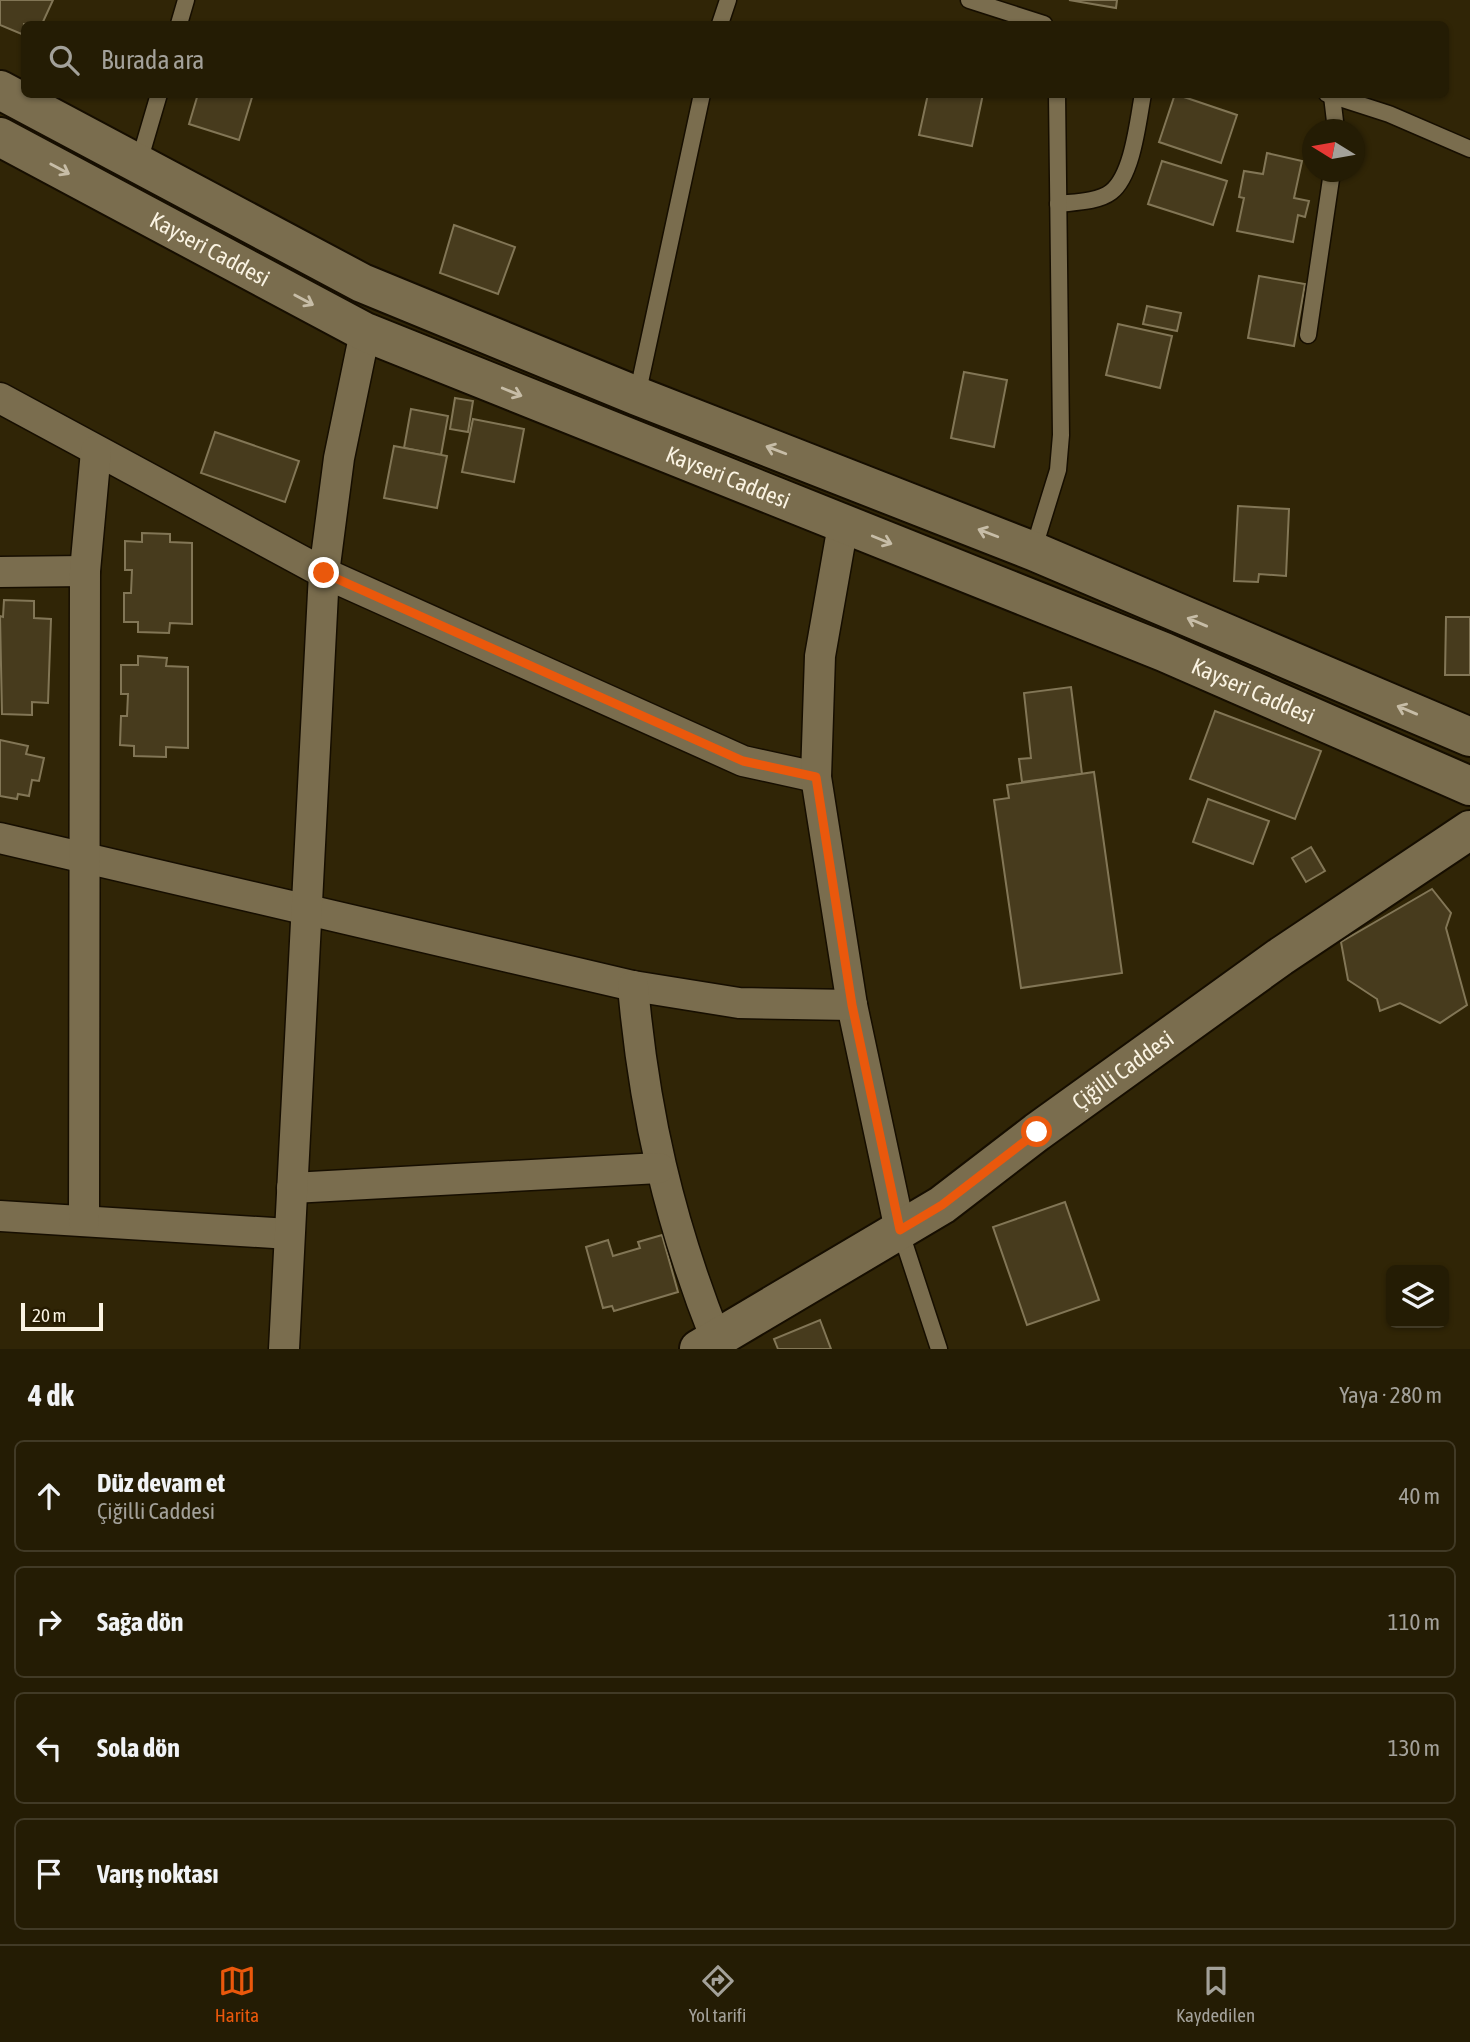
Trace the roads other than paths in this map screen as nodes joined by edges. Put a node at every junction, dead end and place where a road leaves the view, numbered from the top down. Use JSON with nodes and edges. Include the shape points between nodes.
{"nodes":[{"id":1,"x":186,"y":0,"type":"edge"},
{"id":2,"x":728,"y":0,"type":"edge"},
{"id":3,"x":969,"y":0,"type":"edge"},
{"id":4,"x":180,"y":21,"type":"edge"},
{"id":5,"x":721,"y":21,"type":"edge"},
{"id":6,"x":1035,"y":21,"type":"edge"},
{"id":7,"x":0,"y":90,"type":"edge"},
{"id":8,"x":158,"y":98,"type":"edge"},
{"id":9,"x":701,"y":98,"type":"edge"},
{"id":10,"x":1057,"y":98,"type":"edge"},
{"id":11,"x":1142,"y":98,"type":"edge"},
{"id":12,"x":1331,"y":98,"type":"edge"},
{"id":13,"x":1339,"y":98,"type":"edge"},
{"id":14,"x":1334,"y":119,"type":"edge"},
{"id":15,"x":0,"y":137,"type":"edge"},
{"id":16,"x":1470,"y":149,"type":"edge"},
{"id":17,"x":139,"y":162,"type":"junction"},
{"id":18,"x":1331,"y":182,"type":"edge"},
{"id":19,"x":1058,"y":205,"type":"junction"},
{"id":20,"x":365,"y":332,"type":"junction"},
{"id":21,"x":1308,"y":335,"type":"dead end"},
{"id":22,"x":637,"y":396,"type":"junction"},
{"id":23,"x":0,"y":398,"type":"edge"},
{"id":24,"x":96,"y":451,"type":"junction"},
{"id":25,"x":843,"y":525,"type":"junction"},
{"id":26,"x":1033,"y":551,"type":"junction"},
{"id":27,"x":85,"y":571,"type":"junction"},
{"id":28,"x":0,"y":572,"type":"edge"},
{"id":29,"x":324,"y":573,"type":"junction"},
{"id":30,"x":1470,"y":737,"type":"edge"},
{"id":31,"x":816,"y":777,"type":"junction"},
{"id":32,"x":1470,"y":786,"type":"edge"},
{"id":33,"x":1470,"y":830,"type":"edge"},
{"id":34,"x":0,"y":838,"type":"edge"},
{"id":35,"x":82,"y":858,"type":"junction"},
{"id":36,"x":305,"y":910,"type":"junction"},
{"id":37,"x":633,"y":986,"type":"junction"},
{"id":38,"x":852,"y":1005,"type":"junction"},
{"id":39,"x":659,"y":1168,"type":"junction"},
{"id":40,"x":292,"y":1188,"type":"junction"},
{"id":41,"x":0,"y":1216,"type":"edge"},
{"id":42,"x":84,"y":1222,"type":"junction"},
{"id":43,"x":900,"y":1230,"type":"junction"},
{"id":44,"x":289,"y":1234,"type":"junction"},
{"id":45,"x":708,"y":1344,"type":"edge"},
{"id":46,"x":284,"y":1349,"type":"edge"},
{"id":47,"x":939,"y":1349,"type":"edge"}],
"edges":[{"from":1,"to":4,"type":"lane"},
{"from":2,"to":5,"type":"lane"},
{"from":3,"to":6,"type":"lane"},
{"from":7,"to":17,"type":"main road","name":"Kayseri Caddesi"},
{"from":8,"to":17,"type":"lane"},
{"from":9,"to":22,"type":"lane"},
{"from":10,"to":19,"type":"lane"},
{"from":11,"to":19,"type":"lane","via":[[1129,158],[1118,184],[1098,198]]},
{"from":12,"to":14,"type":"lane"},
{"from":13,"to":16,"type":"lane"},
{"from":15,"to":20,"type":"main road","name":"Kayseri Caddesi","one_way":true},
{"from":17,"to":22,"type":"main road","name":"Kayseri Caddesi","via":[[362,283]]},
{"from":18,"to":21,"type":"lane"},
{"from":19,"to":26,"type":"lane","via":[[1061,435],[1051,501]]},
{"from":20,"to":25,"type":"main road","name":"Kayseri Caddesi","one_way":true},
{"from":20,"to":29,"type":"street","via":[[339,458]]},
{"from":26,"to":22,"type":"main road","name":"Kayseri Caddesi","one_way":true},
{"from":23,"to":24,"type":"street"},
{"from":24,"to":27,"type":"street"},
{"from":24,"to":29,"type":"street"},
{"from":25,"to":31,"type":"street","via":[[820,656]]},
{"from":25,"to":32,"type":"main road","name":"Kayseri Caddesi","one_way":true,"via":[[1164,652]]},
{"from":30,"to":26,"type":"main road","name":"Kayseri Caddesi","one_way":true},
{"from":27,"to":28,"type":"street"},
{"from":27,"to":35,"type":"street"},
{"from":29,"to":31,"type":"street","via":[[743,761]]},
{"from":29,"to":36,"type":"street"},
{"from":31,"to":38,"type":"street"},
{"from":33,"to":43,"type":"main road","name":"Çiğilli Caddesi","via":[[1280,957],[942,1205]]},
{"from":34,"to":35,"type":"street"},
{"from":35,"to":36,"type":"street"},
{"from":35,"to":42,"type":"street"},
{"from":36,"to":37,"type":"street"},
{"from":36,"to":40,"type":"street"},
{"from":37,"to":38,"type":"street","via":[[739,1003]]},
{"from":37,"to":39,"type":"street"},
{"from":38,"to":43,"type":"street"},
{"from":39,"to":40,"type":"street"},
{"from":39,"to":45,"type":"street"},
{"from":40,"to":44,"type":"street"},
{"from":41,"to":42,"type":"street"},
{"from":42,"to":44,"type":"street"},
{"from":43,"to":45,"type":"main road","name":"Çiğilli Caddesi"},
{"from":43,"to":47,"type":"lane"},
{"from":44,"to":46,"type":"street"}]}
